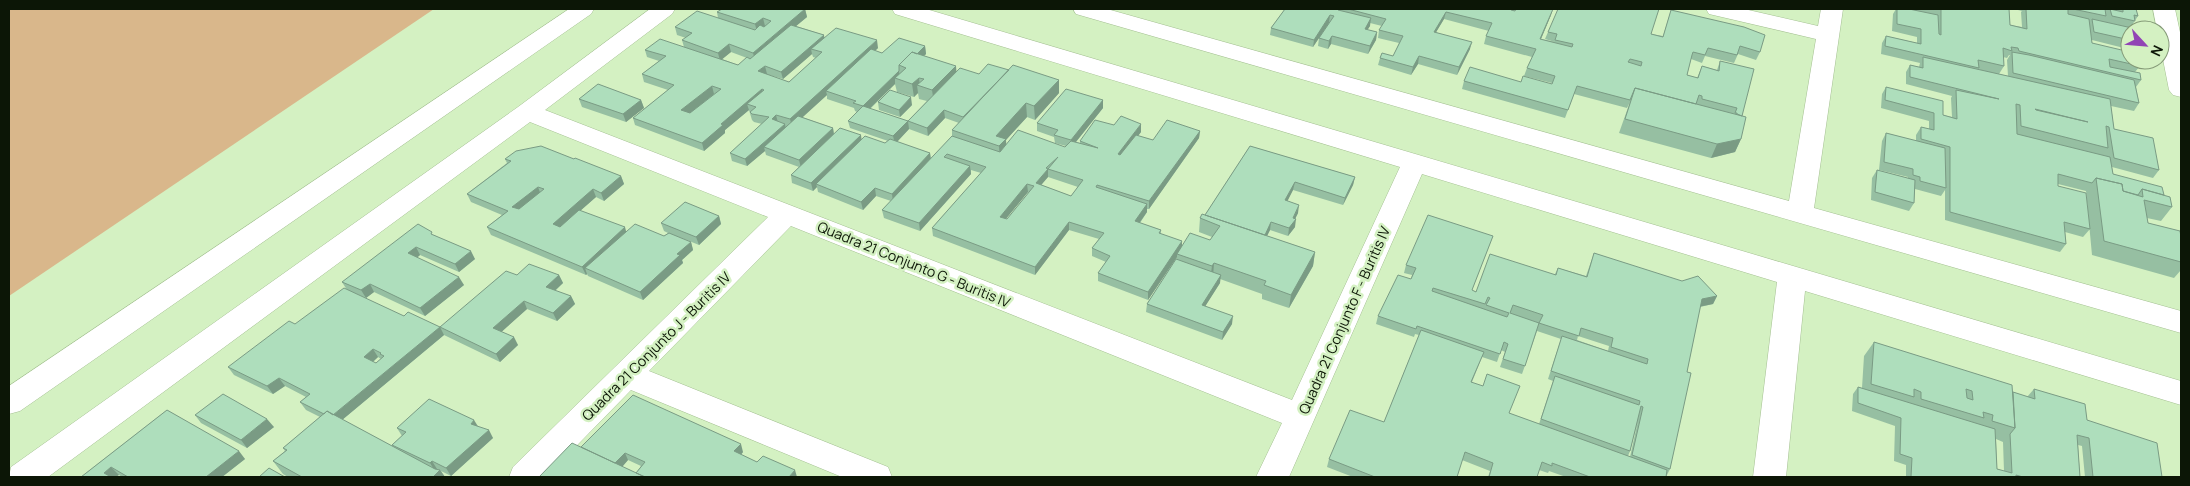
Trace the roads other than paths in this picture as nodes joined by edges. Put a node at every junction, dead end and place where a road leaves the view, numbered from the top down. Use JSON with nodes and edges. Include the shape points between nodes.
{"nodes":[{"id":1,"x":583,"y":9,"type":"edge"},
{"id":2,"x":664,"y":9,"type":"edge"},
{"id":3,"x":903,"y":9,"type":"edge"},
{"id":4,"x":1084,"y":9,"type":"edge"},
{"id":5,"x":1717,"y":9,"type":"edge"},
{"id":6,"x":1832,"y":9,"type":"edge"},
{"id":7,"x":2164,"y":9,"type":"edge"},
{"id":8,"x":1828,"y":35,"type":"junction"},
{"id":9,"x":2181,"y":90,"type":"edge"},
{"id":10,"x":527,"y":112,"type":"junction"},
{"id":11,"x":1415,"y":162,"type":"junction"},
{"id":12,"x":1800,"y":213,"type":"junction"},
{"id":13,"x":787,"y":214,"type":"junction"},
{"id":14,"x":1792,"y":276,"type":"junction"},
{"id":15,"x":2181,"y":322,"type":"edge"},
{"id":16,"x":627,"y":375,"type":"junction"},
{"id":17,"x":2181,"y":393,"type":"edge"},
{"id":18,"x":9,"y":402,"type":"edge"},
{"id":19,"x":1301,"y":417,"type":"junction"},
{"id":20,"x":24,"y":477,"type":"edge"},
{"id":21,"x":525,"y":477,"type":"edge"},
{"id":22,"x":876,"y":477,"type":"edge"},
{"id":23,"x":1273,"y":477,"type":"edge"},
{"id":24,"x":1769,"y":477,"type":"edge"}],
"edges":[{"from":1,"to":18,"type":"street"},
{"from":2,"to":10,"type":"street"},
{"from":3,"to":11,"type":"street"},
{"from":4,"to":12,"type":"street"},
{"from":5,"to":8,"type":"street"},
{"from":6,"to":8,"type":"street"},
{"from":7,"to":9,"type":"street"},
{"from":8,"to":12,"type":"street"},
{"from":10,"to":13,"type":"street","name":"Quadra 21 Conjunto G - Buritis IV"},
{"from":10,"to":20,"type":"street"},
{"from":11,"to":14,"type":"street"},
{"from":11,"to":19,"type":"street","name":"Quadra 21 Conjunto F - Buritis IV"},
{"from":12,"to":15,"type":"street"},
{"from":13,"to":16,"type":"street","name":"Quadra 21 Conjunto J - Buritis IV"},
{"from":13,"to":19,"type":"street","name":"Quadra 21 Conjunto G - Buritis IV"},
{"from":14,"to":17,"type":"street"},
{"from":14,"to":24,"type":"street"},
{"from":16,"to":21,"type":"street","name":"Quadra 21 Conjunto J - Buritis IV"},
{"from":16,"to":22,"type":"street"},
{"from":19,"to":23,"type":"street","name":"Quadra 21 Conjunto F - Buritis IV"}]}
